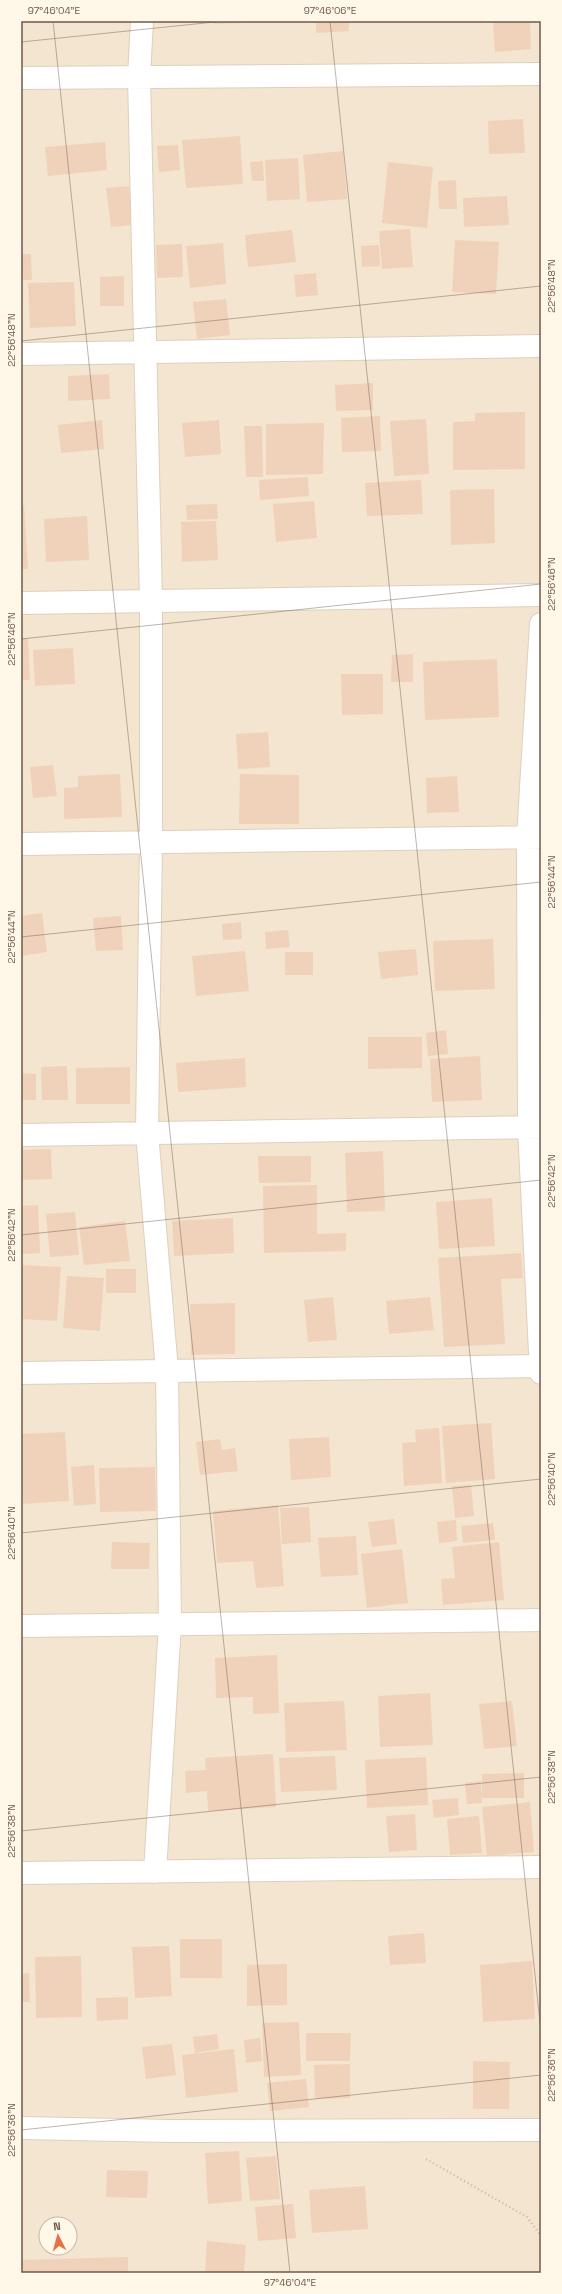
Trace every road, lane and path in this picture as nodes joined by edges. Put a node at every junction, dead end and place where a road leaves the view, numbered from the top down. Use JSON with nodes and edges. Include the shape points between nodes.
{"nodes":[{"id":1,"x":142,"y":21,"type":"edge"},
{"id":2,"x":541,"y":74,"type":"edge"},
{"id":3,"x":139,"y":76,"type":"junction"},
{"id":4,"x":21,"y":78,"type":"edge"},
{"id":5,"x":541,"y":346,"type":"edge"},
{"id":6,"x":145,"y":352,"type":"junction"},
{"id":7,"x":21,"y":354,"type":"edge"},
{"id":8,"x":541,"y":595,"type":"edge"},
{"id":9,"x":151,"y":601,"type":"junction"},
{"id":10,"x":21,"y":603,"type":"edge"},
{"id":11,"x":541,"y":624,"type":"edge"},
{"id":12,"x":534,"y":837,"type":"edge"},
{"id":13,"x":151,"y":842,"type":"junction"},
{"id":14,"x":21,"y":844,"type":"edge"},
{"id":15,"x":535,"y":1127,"type":"edge"},
{"id":16,"x":147,"y":1133,"type":"junction"},
{"id":17,"x":21,"y":1135,"type":"edge"},
{"id":18,"x":541,"y":1369,"type":"edge"},
{"id":19,"x":167,"y":1371,"type":"junction"},
{"id":20,"x":21,"y":1373,"type":"edge"},
{"id":21,"x":541,"y":1620,"type":"edge"},
{"id":22,"x":170,"y":1624,"type":"junction"},
{"id":23,"x":21,"y":1626,"type":"edge"},
{"id":24,"x":541,"y":1867,"type":"edge"},
{"id":25,"x":155,"y":1872,"type":"junction"},
{"id":26,"x":21,"y":1873,"type":"edge"},
{"id":27,"x":21,"y":2128,"type":"edge"},
{"id":28,"x":541,"y":2130,"type":"edge"},
{"id":29,"x":422,"y":2157,"type":"dead end"},
{"id":30,"x":541,"y":2236,"type":"edge"}],
"edges":[{"from":1,"to":3,"type":"street"},
{"from":2,"to":3,"type":"street"},
{"from":3,"to":4,"type":"street"},
{"from":3,"to":6,"type":"street"},
{"from":5,"to":6,"type":"street"},
{"from":6,"to":7,"type":"street"},
{"from":6,"to":9,"type":"street"},
{"from":8,"to":9,"type":"street"},
{"from":9,"to":10,"type":"street"},
{"from":9,"to":13,"type":"street"},
{"from":11,"to":12,"type":"street"},
{"from":12,"to":13,"type":"street"},
{"from":12,"to":15,"type":"street"},
{"from":13,"to":14,"type":"street"},
{"from":13,"to":16,"type":"street"},
{"from":15,"to":16,"type":"street"},
{"from":15,"to":18,"type":"street"},
{"from":16,"to":17,"type":"street"},
{"from":16,"to":19,"type":"street"},
{"from":18,"to":19,"type":"street"},
{"from":19,"to":20,"type":"street"},
{"from":19,"to":22,"type":"street"},
{"from":21,"to":22,"type":"street"},
{"from":22,"to":23,"type":"street"},
{"from":22,"to":25,"type":"street"},
{"from":24,"to":25,"type":"street"},
{"from":25,"to":26,"type":"street"},
{"from":27,"to":28,"type":"street","via":[[172,2131]]},
{"from":29,"to":30,"type":"path","via":[[527,2217]]}]}
